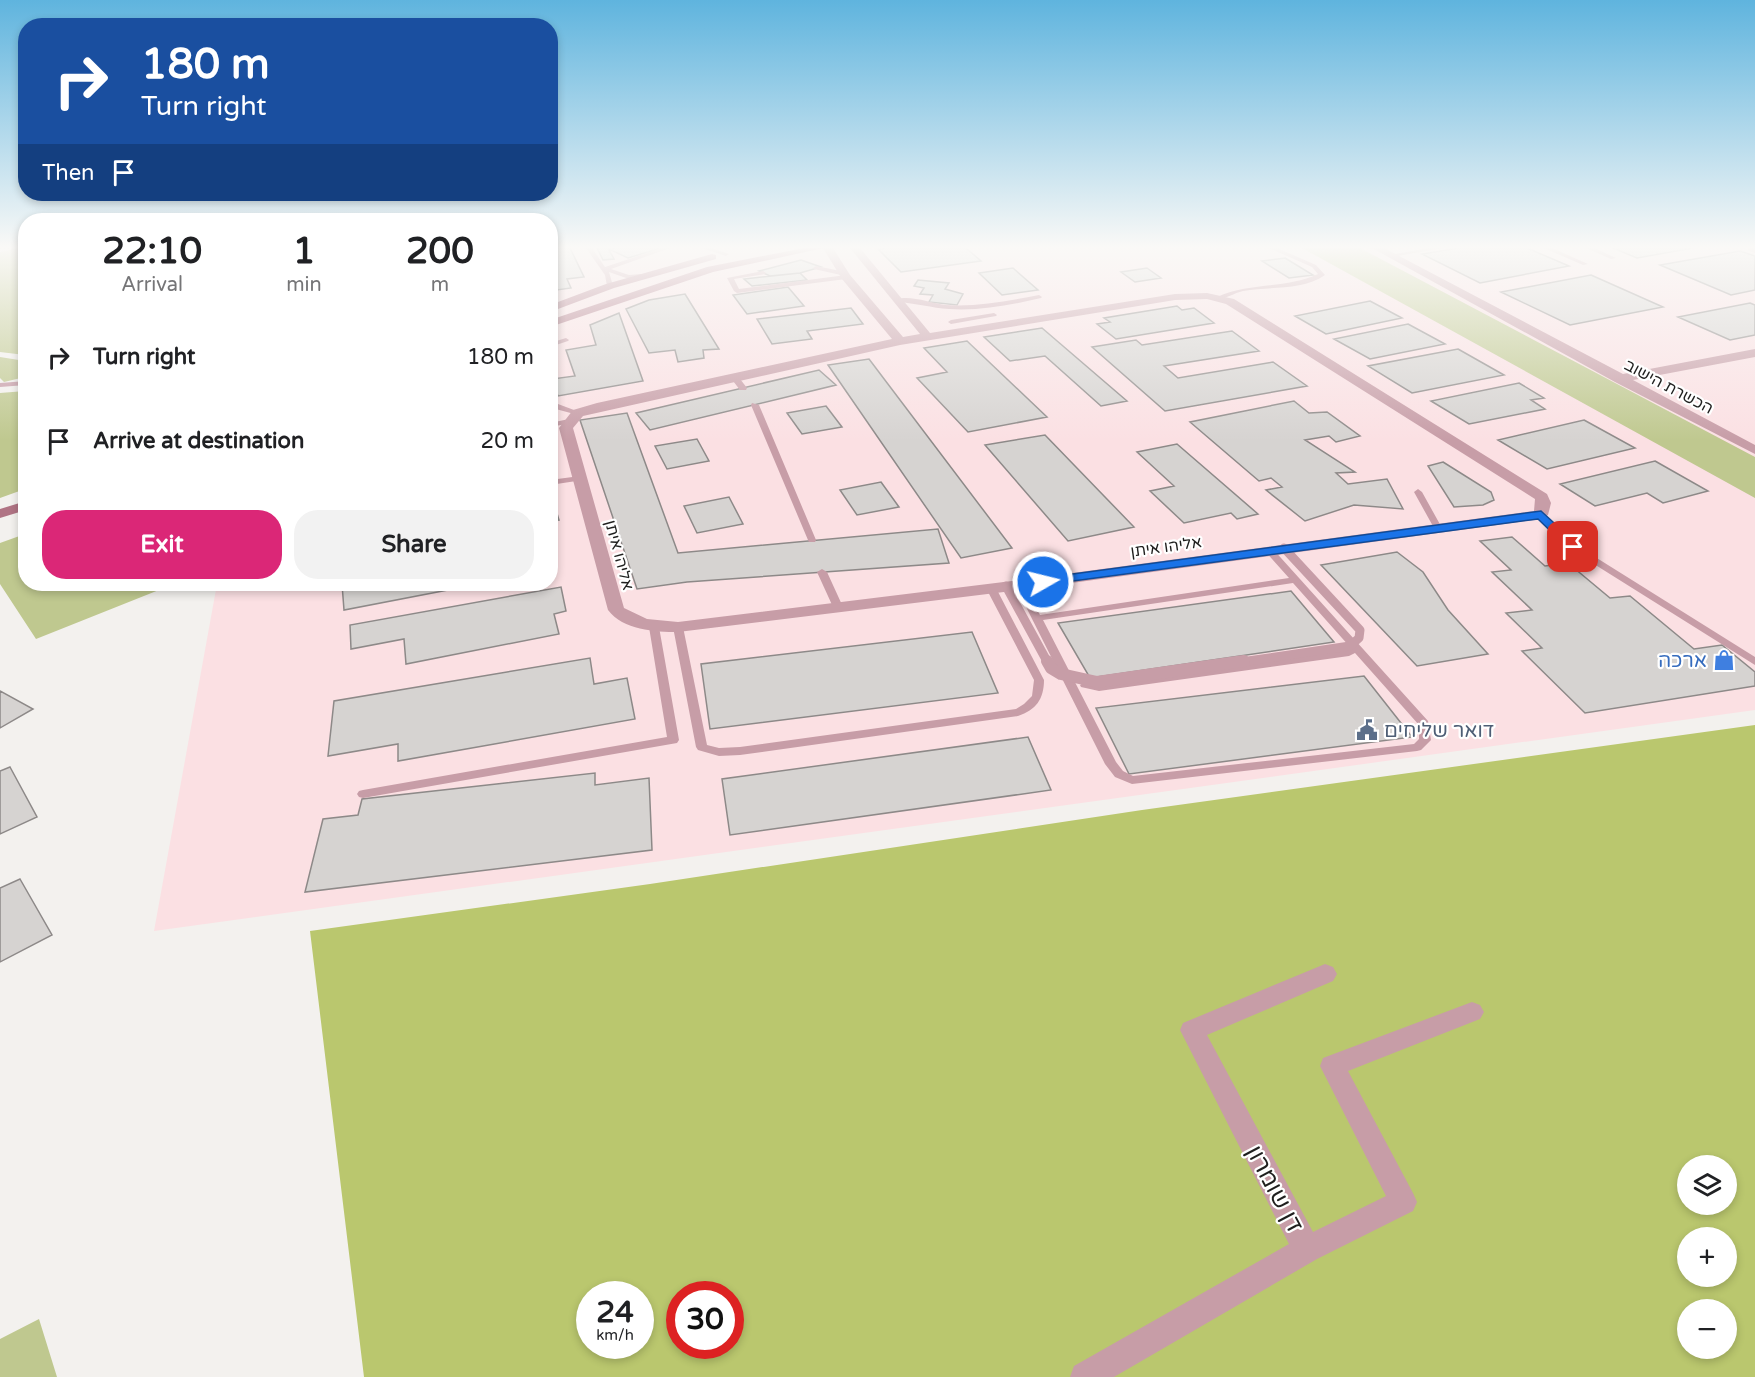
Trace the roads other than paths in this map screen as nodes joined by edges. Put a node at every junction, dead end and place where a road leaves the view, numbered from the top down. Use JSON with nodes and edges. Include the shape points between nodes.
{"nodes":[{"id":1,"x":584,"y":312,"type":"edge"},
{"id":2,"x":876,"y":312,"type":"edge"},
{"id":3,"x":908,"y":312,"type":"edge"},
{"id":4,"x":991,"y":312,"type":"edge"},
{"id":5,"x":1075,"y":312,"type":"edge"},
{"id":6,"x":1248,"y":312,"type":"edge"},
{"id":7,"x":1496,"y":312,"type":"edge"},
{"id":8,"x":994,"y":315,"type":"junction"},
{"id":9,"x":558,"y":321,"type":"edge"},
{"id":10,"x":951,"y":322,"type":"dead end"},
{"id":11,"x":1004,"y":324,"type":"junction"},
{"id":12,"x":927,"y":336,"type":"junction"},
{"id":13,"x":566,"y":340,"type":"dead end"},
{"id":14,"x":900,"y":341,"type":"junction"},
{"id":15,"x":558,"y":342,"type":"edge"},
{"id":16,"x":1755,"y":353,"type":"edge"},
{"id":17,"x":1619,"y":379,"type":"junction"},
{"id":18,"x":18,"y":384,"type":"edge"},
{"id":19,"x":0,"y":385,"type":"edge"},
{"id":20,"x":755,"y":405,"type":"dead end"},
{"id":21,"x":558,"y":408,"type":"edge"},
{"id":22,"x":574,"y":417,"type":"junction"},
{"id":23,"x":558,"y":422,"type":"edge"},
{"id":24,"x":1755,"y":450,"type":"edge"},
{"id":25,"x":580,"y":478,"type":"junction"},
{"id":26,"x":558,"y":482,"type":"edge"},
{"id":27,"x":1418,"y":492,"type":"dead end"},
{"id":28,"x":18,"y":508,"type":"edge"},
{"id":29,"x":0,"y":514,"type":"edge"},
{"id":30,"x":1541,"y":515,"type":"junction"},
{"id":31,"x":18,"y":521,"type":"edge"},
{"id":32,"x":0,"y":527,"type":"edge"},
{"id":33,"x":1438,"y":528,"type":"junction"},
{"id":34,"x":812,"y":540,"type":"dead end"},
{"id":35,"x":1276,"y":550,"type":"junction"},
{"id":36,"x":822,"y":572,"type":"dead end"},
{"id":37,"x":1295,"y":580,"type":"junction"},
{"id":38,"x":1013,"y":586,"type":"junction"},
{"id":39,"x":991,"y":588,"type":"junction"},
{"id":40,"x":838,"y":607,"type":"junction"},
{"id":41,"x":1037,"y":618,"type":"junction"},
{"id":42,"x":654,"y":627,"type":"junction"},
{"id":43,"x":678,"y":627,"type":"junction"},
{"id":44,"x":1356,"y":648,"type":"junction"},
{"id":45,"x":1755,"y":662,"type":"edge"},
{"id":46,"x":1066,"y":676,"type":"junction"},
{"id":47,"x":363,"y":794,"type":"dead end"},
{"id":48,"x":1325,"y":974,"type":"dead end"},
{"id":49,"x":1472,"y":1012,"type":"dead end"},
{"id":50,"x":1307,"y":1250,"type":"junction"},
{"id":51,"x":1085,"y":1377,"type":"edge"}],
"edges":[{"from":1,"to":9,"type":"main road"},
{"from":2,"to":14,"type":"street"},
{"from":3,"to":12,"type":"street"},
{"from":4,"to":8,"type":"lane"},
{"from":5,"to":11,"type":"street"},
{"from":6,"to":30,"type":"street","via":[[1542,497]]},
{"from":7,"to":17,"type":"street","name":"הכשרת הישוב"},
{"from":8,"to":10,"type":"lane"},
{"from":8,"to":11,"type":"lane"},
{"from":11,"to":12,"type":"street"},
{"from":12,"to":14,"type":"street"},
{"from":13,"to":15,"type":"lane"},
{"from":14,"to":22,"type":"street","via":[[738,382],[602,406]]},
{"from":16,"to":17,"type":"street"},
{"from":17,"to":24,"type":"street","name":"הכשרת הישוב"},
{"from":18,"to":19,"type":"lane"},
{"from":20,"to":34,"type":"lane"},
{"from":21,"to":22,"type":"lane"},
{"from":22,"to":23,"type":"lane"},
{"from":22,"to":25,"type":"street","name":"אליהו איתן","via":[[566,428]]},
{"from":25,"to":26,"type":"lane"},
{"from":25,"to":42,"type":"street","name":"אליהו איתן","via":[[616,610]]},
{"from":27,"to":33,"type":"lane"},
{"from":28,"to":29,"type":"main road"},
{"from":30,"to":33,"type":"street","name":"אליהו איתן"},
{"from":30,"to":45,"type":"lane","via":[[1573,547]]},
{"from":31,"to":32,"type":"main road"},
{"from":33,"to":35,"type":"street","name":"אליהו איתן"},
{"from":35,"to":37,"type":"lane"},
{"from":35,"to":38,"type":"street","name":"אליהו איתן"},
{"from":35,"to":38,"type":"lane","bridge":true,"via":[[1360,630],[1359,638],[1350,646],[1097,682],[1081,680],[1059,675],[1051,668]]},
{"from":36,"to":40,"type":"lane"},
{"from":37,"to":41,"type":"lane"},
{"from":37,"to":44,"type":"lane"},
{"from":38,"to":39,"type":"street","name":"אליהו איתן"},
{"from":38,"to":41,"type":"lane"},
{"from":39,"to":40,"type":"street","name":"אליהו איתן"},
{"from":39,"to":43,"type":"lane","via":[[1039,680],[1040,692],[1034,704],[1018,712],[740,751],[719,752],[702,747]]},
{"from":40,"to":43,"type":"street","name":"אליהו איתן"},
{"from":41,"to":46,"type":"lane"},
{"from":42,"to":43,"type":"street","name":"אליהו איתן"},
{"from":42,"to":47,"type":"lane","via":[[673,740]]},
{"from":44,"to":46,"type":"lane","via":[[1349,653],[1099,688]]},
{"from":44,"to":46,"type":"lane","via":[[1424,724],[1425,740],[1417,747],[1132,780],[1119,774],[1111,764]]},
{"from":48,"to":50,"type":"street","name":"דן שומרון","via":[[1192,1030]]},
{"from":49,"to":50,"type":"street","via":[[1332,1066],[1403,1202]]},
{"from":50,"to":51,"type":"street","name":"דן שומרון"}]}
